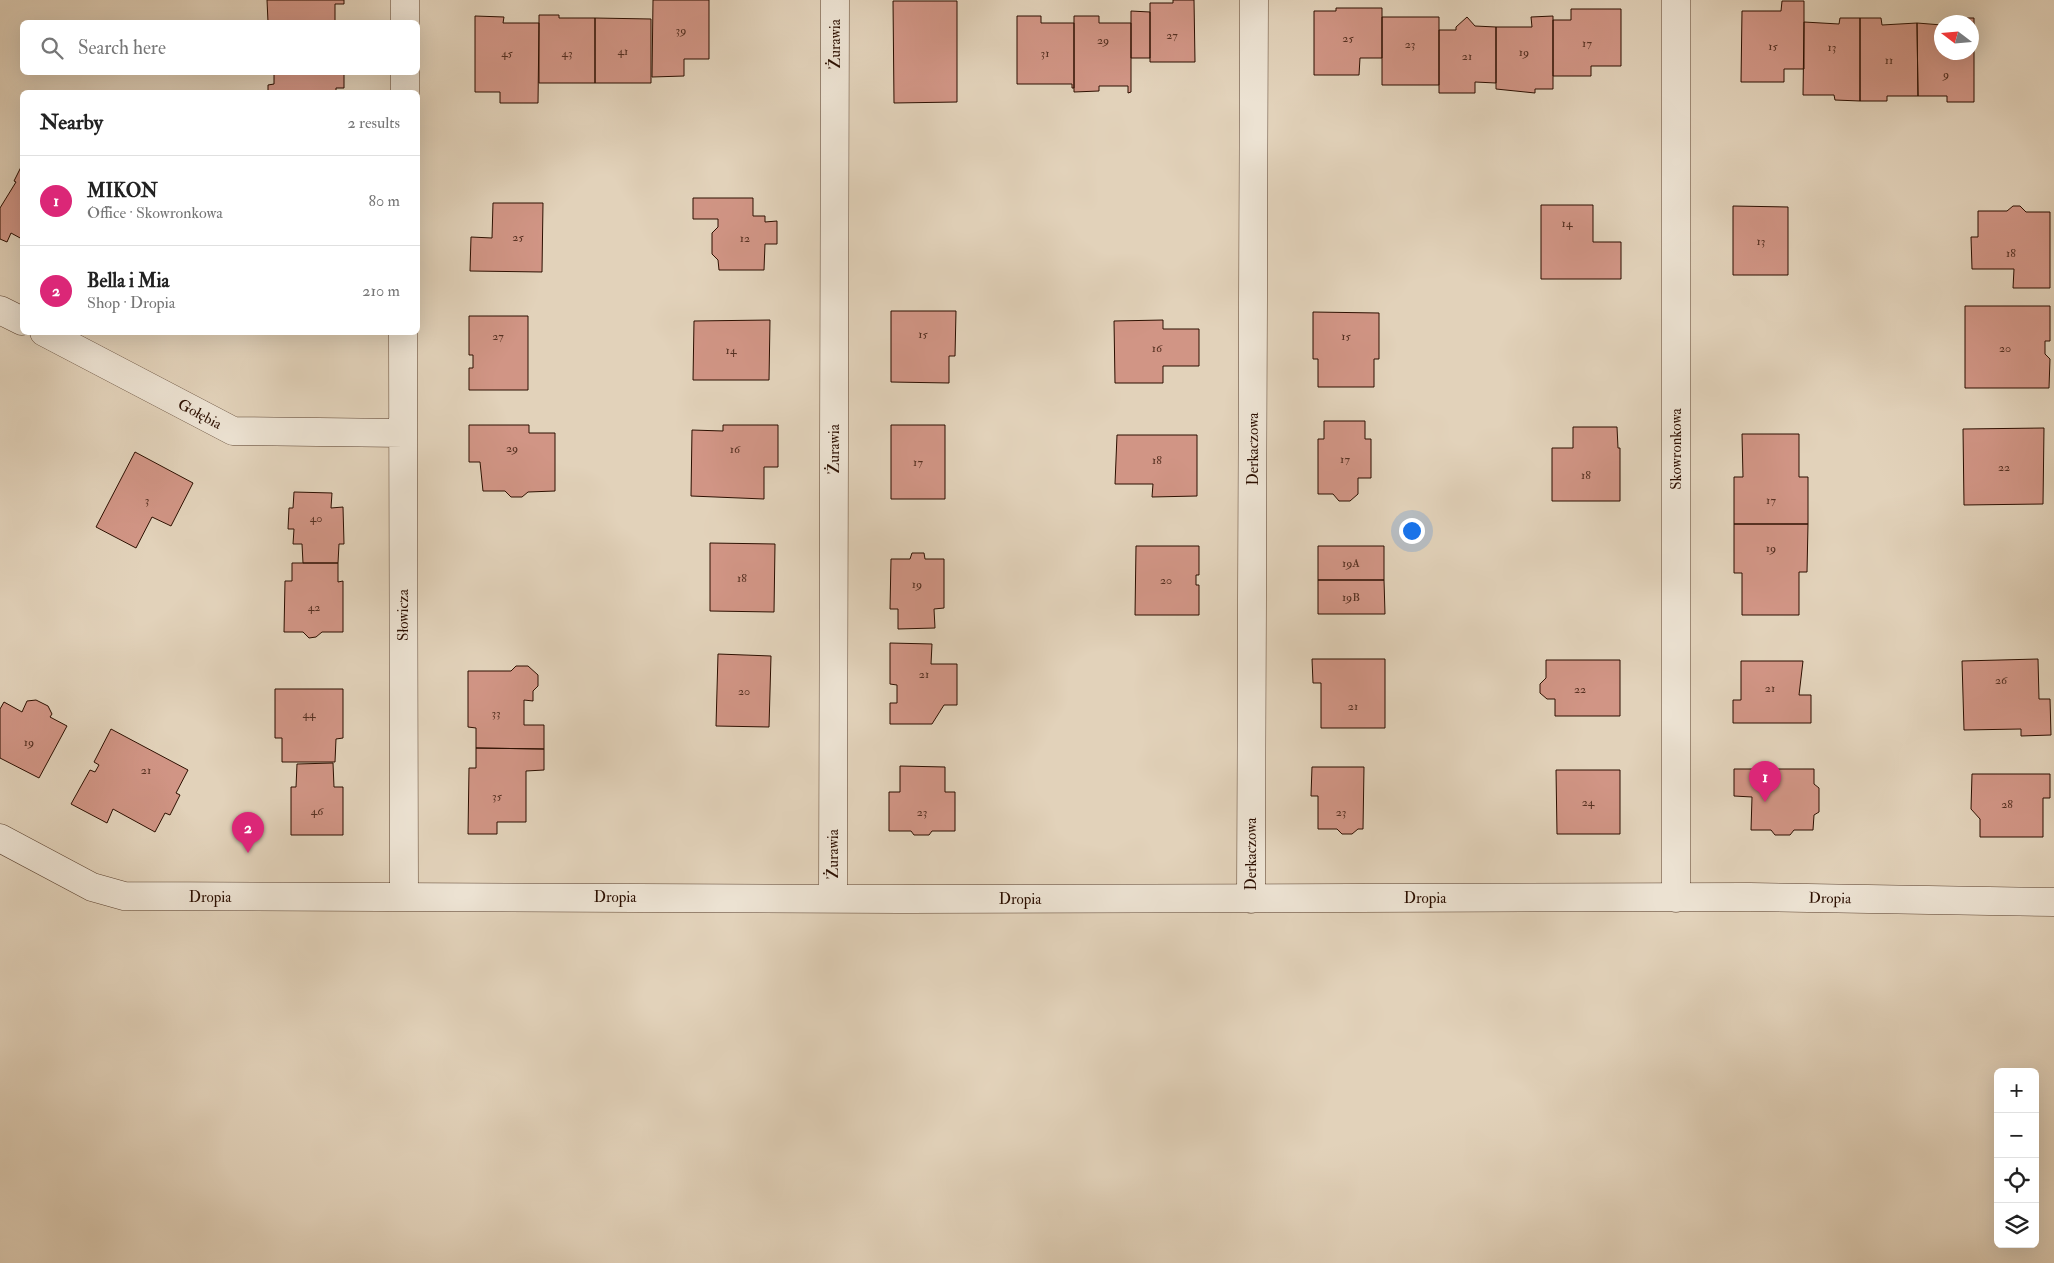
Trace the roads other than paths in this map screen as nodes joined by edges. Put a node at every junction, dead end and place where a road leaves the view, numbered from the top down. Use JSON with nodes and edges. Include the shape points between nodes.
{"nodes":[{"id":1,"x":405,"y":0,"type":"edge"},
{"id":2,"x":835,"y":0,"type":"edge"},
{"id":3,"x":1254,"y":0,"type":"edge"},
{"id":4,"x":1676,"y":0,"type":"edge"},
{"id":5,"x":405,"y":20,"type":"edge"},
{"id":6,"x":405,"y":75,"type":"edge"},
{"id":7,"x":405,"y":90,"type":"edge"},
{"id":8,"x":0,"y":310,"type":"edge"},
{"id":9,"x":20,"y":320,"type":"edge"},
{"id":10,"x":50,"y":335,"type":"edge"},
{"id":11,"x":403,"y":335,"type":"edge"},
{"id":12,"x":403,"y":433,"type":"junction"},
{"id":13,"x":0,"y":838,"type":"edge"},
{"id":14,"x":404,"y":897,"type":"junction"},
{"id":15,"x":833,"y":898,"type":"junction"},
{"id":16,"x":1676,"y":898,"type":"junction"},
{"id":17,"x":1251,"y":899,"type":"junction"},
{"id":18,"x":2054,"y":902,"type":"edge"}],
"edges":[{"from":1,"to":5,"type":"street"},
{"from":2,"to":15,"type":"street","name":"Żurawia"},
{"from":3,"to":17,"type":"street","name":"Derkaczowa"},
{"from":4,"to":16,"type":"street","name":"Skowronkowa"},
{"from":6,"to":7,"type":"street"},
{"from":8,"to":9,"type":"street"},
{"from":10,"to":12,"type":"street","name":"Gołębia","via":[[233,431]]},
{"from":11,"to":12,"type":"street","name":"Słowicza"},
{"from":12,"to":14,"type":"street","name":"Słowicza"},
{"from":13,"to":14,"type":"street","name":"Dropia","via":[[92,887],[124,896]]},
{"from":14,"to":15,"type":"street","name":"Dropia"},
{"from":15,"to":17,"type":"street","name":"Dropia"},
{"from":16,"to":17,"type":"street","name":"Dropia"},
{"from":16,"to":18,"type":"street","name":"Dropia"}]}
